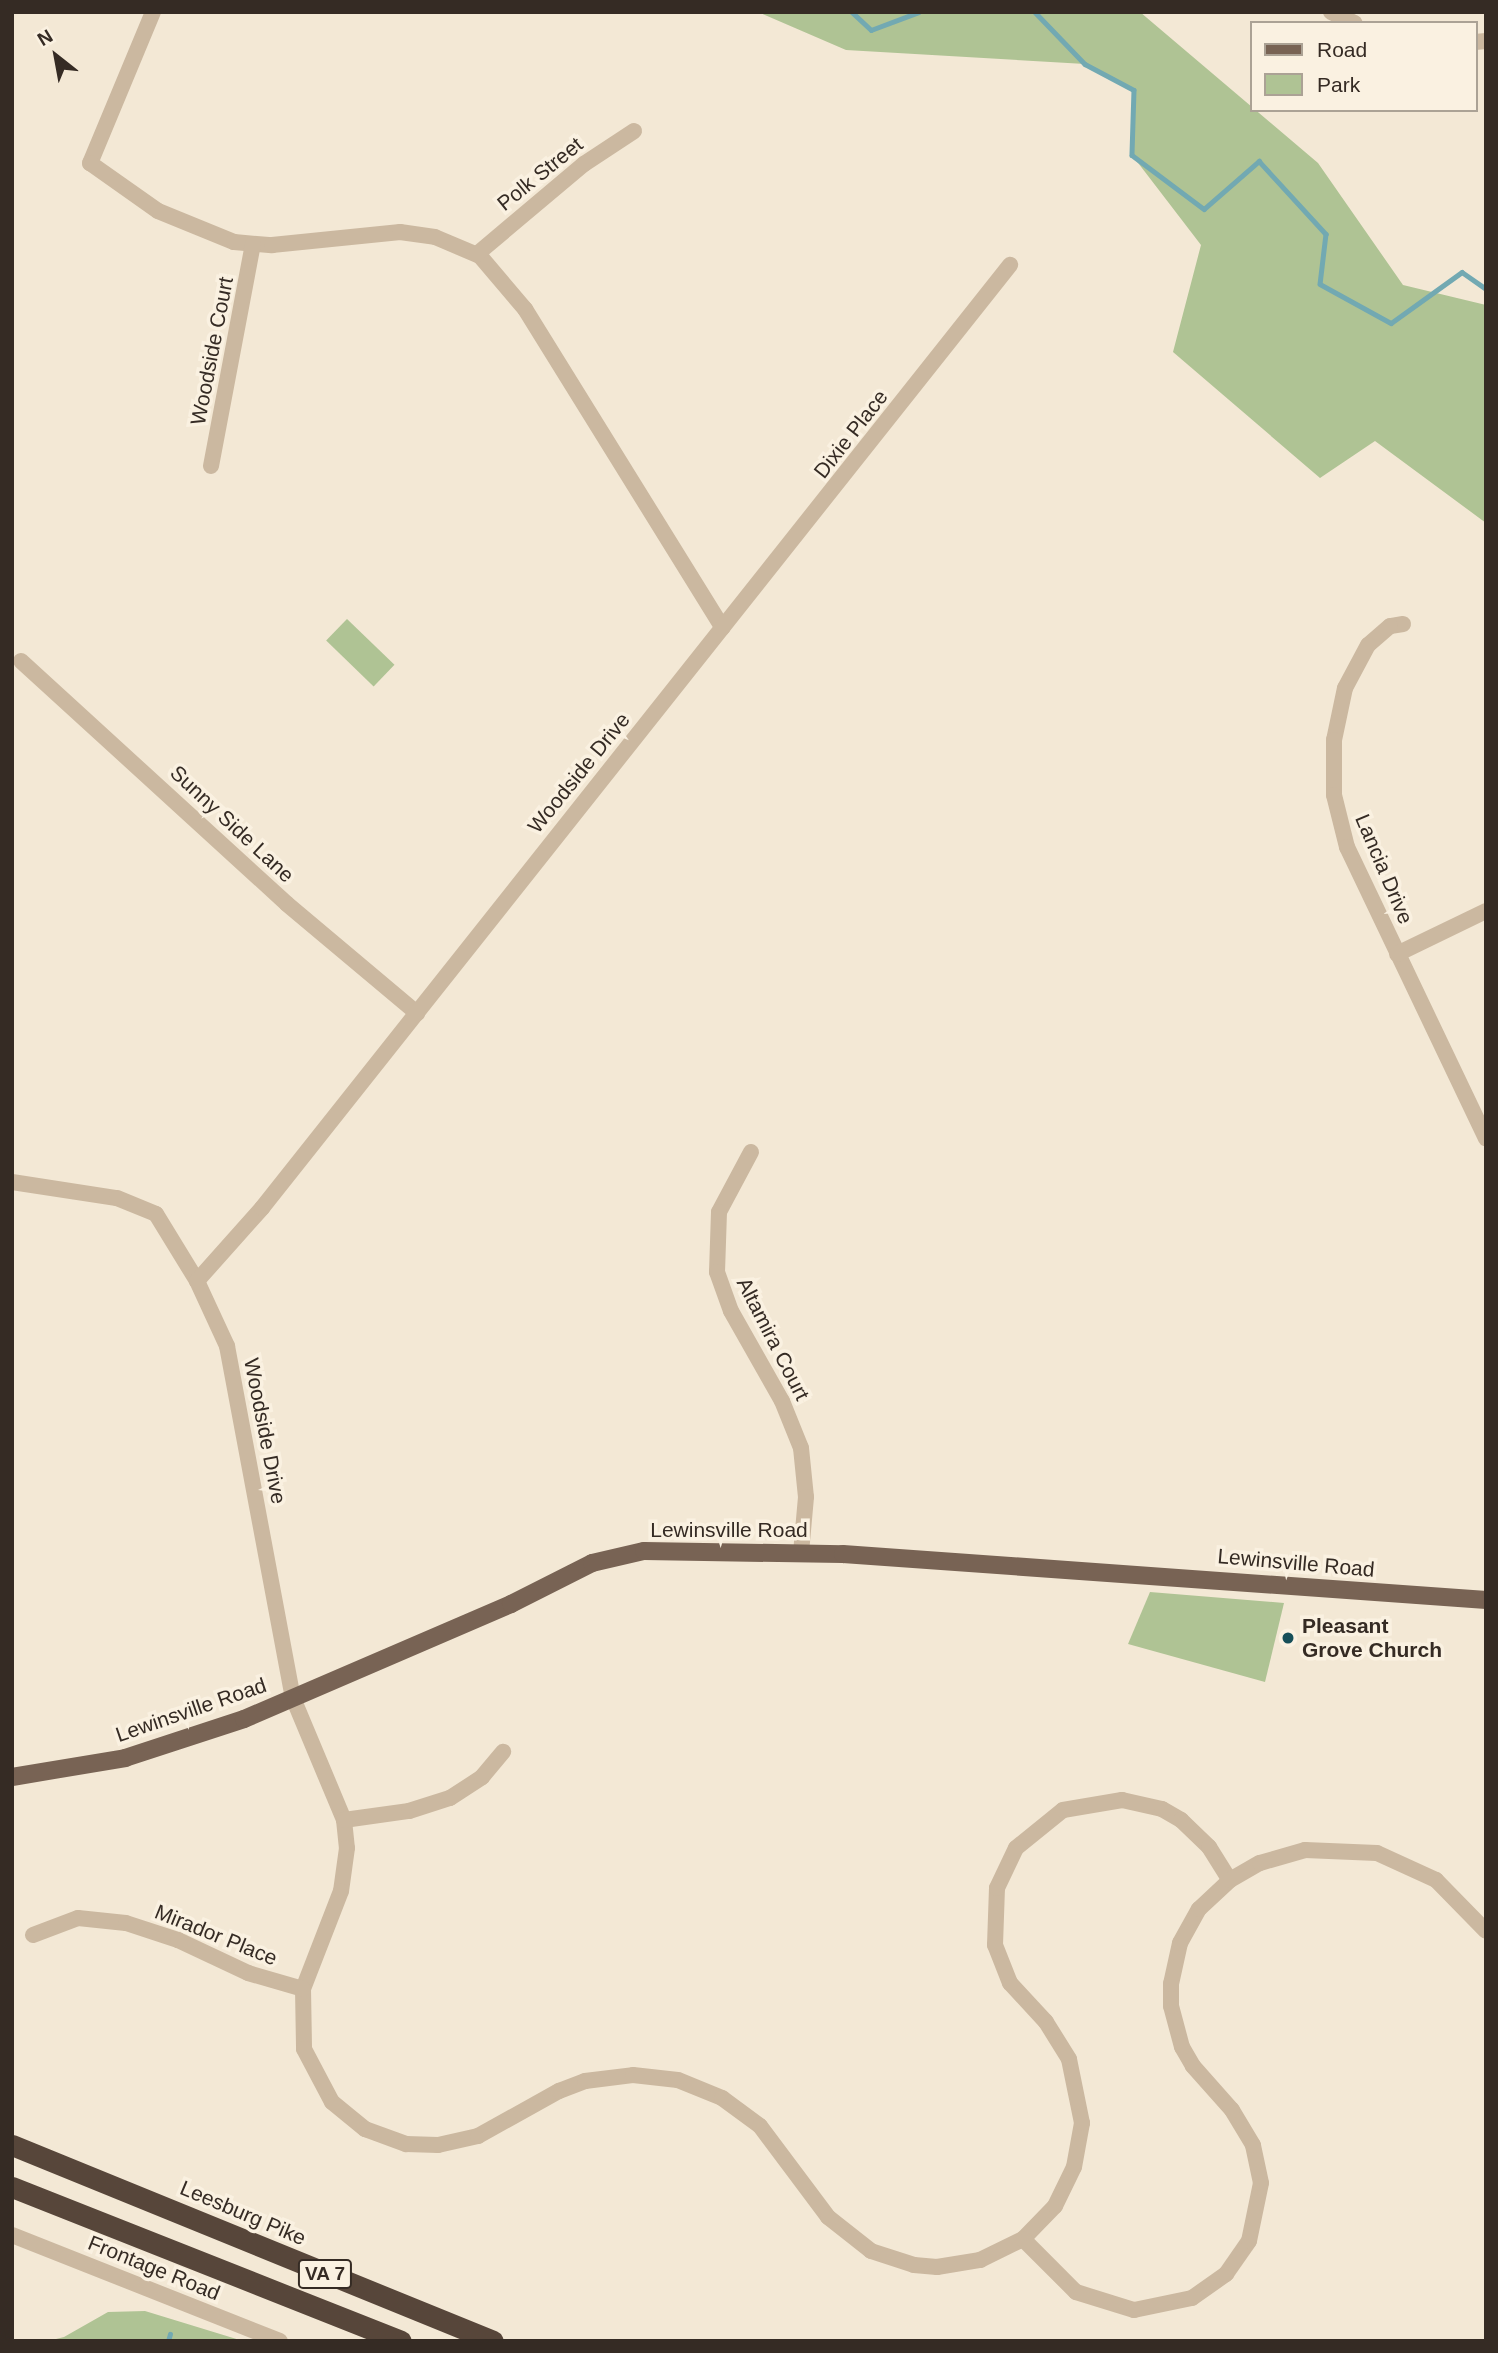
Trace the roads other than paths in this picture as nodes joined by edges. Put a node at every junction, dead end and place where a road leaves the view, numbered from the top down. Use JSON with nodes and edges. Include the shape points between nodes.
{"nodes":[{"id":1,"x":153,"y":12,"type":"edge"},
{"id":2,"x":1331,"y":12,"type":"edge"},
{"id":3,"x":1351,"y":21,"type":"edge"},
{"id":4,"x":634,"y":131,"type":"dead end"},
{"id":5,"x":253,"y":244,"type":"junction"},
{"id":6,"x":477,"y":254,"type":"junction"},
{"id":7,"x":1010,"y":265,"type":"dead end"},
{"id":8,"x":211,"y":466,"type":"dead end"},
{"id":9,"x":1403,"y":624,"type":"dead end"},
{"id":10,"x":723,"y":628,"type":"junction"},
{"id":11,"x":21,"y":661,"type":"dead end"},
{"id":12,"x":1486,"y":911,"type":"edge"},
{"id":13,"x":1398,"y":954,"type":"junction"},
{"id":14,"x":417,"y":1013,"type":"junction"},
{"id":15,"x":1486,"y":1139,"type":"edge"},
{"id":16,"x":751,"y":1152,"type":"dead end"},
{"id":17,"x":12,"y":1182,"type":"edge"},
{"id":18,"x":197,"y":1281,"type":"junction"},
{"id":19,"x":802,"y":1553,"type":"junction"},
{"id":20,"x":1486,"y":1600,"type":"edge"},
{"id":21,"x":293,"y":1698,"type":"junction"},
{"id":22,"x":503,"y":1752,"type":"dead end"},
{"id":23,"x":12,"y":1777,"type":"edge"},
{"id":24,"x":344,"y":1820,"type":"junction"},
{"id":25,"x":1230,"y":1880,"type":"junction"},
{"id":26,"x":1486,"y":1931,"type":"edge"},
{"id":27,"x":33,"y":1935,"type":"dead end"},
{"id":28,"x":303,"y":1989,"type":"junction"},
{"id":29,"x":12,"y":2145,"type":"edge"},
{"id":30,"x":12,"y":2187,"type":"edge"},
{"id":31,"x":12,"y":2235,"type":"edge"},
{"id":32,"x":1023,"y":2239,"type":"junction"},
{"id":33,"x":378,"y":2337,"type":"edge"},
{"id":34,"x":280,"y":2341,"type":"edge"},
{"id":35,"x":401,"y":2341,"type":"edge"},
{"id":36,"x":493,"y":2341,"type":"edge"}],
"edges":[{"from":1,"to":5,"type":"street","via":[[90,163],[144,202],[190,227]]},
{"from":2,"to":3,"type":"street"},
{"from":4,"to":6,"type":"street","name":"Polk Street","via":[[584,164]]},
{"from":5,"to":6,"type":"street","via":[[400,232],[435,237]]},
{"from":5,"to":8,"type":"street","name":"Woodside Court"},
{"from":6,"to":10,"type":"street","via":[[496,270],[525,309]]},
{"from":7,"to":10,"type":"street","name":"Dixie Place"},
{"from":9,"to":13,"type":"street","name":"Lancia Drive","via":[[1378,635],[1356,665],[1338,712],[1332,768],[1347,847]]},
{"from":10,"to":14,"type":"street","name":"Woodside Drive"},
{"from":11,"to":14,"type":"street","name":"Sunny Side Lane","via":[[287,904]]},
{"from":12,"to":13,"type":"street"},
{"from":13,"to":15,"type":"street","name":"Lancia Drive"},
{"from":14,"to":18,"type":"street","name":"Woodside Drive","via":[[262,1208]]},
{"from":16,"to":19,"type":"street","name":"Altamira Court","via":[[719,1212],[717,1272],[727,1302],[782,1401],[801,1448],[806,1497]]},
{"from":17,"to":18,"type":"street","via":[[146,1207],[163,1223]]},
{"from":18,"to":21,"type":"street","name":"Woodside Drive","via":[[218,1323],[237,1381]]},
{"from":19,"to":20,"type":"main road","name":"Lewinsville Road"},
{"from":19,"to":21,"type":"main road","name":"Lewinsville Road","via":[[691,1549],[618,1556]]},
{"from":21,"to":23,"type":"main road","name":"Lewinsville Road","via":[[161,1748],[89,1766]]},
{"from":21,"to":24,"type":"street","name":"Woodside Drive"},
{"from":22,"to":24,"type":"street","via":[[482,1777],[450,1798],[409,1811]]},
{"from":24,"to":28,"type":"street","name":"Woodside Drive","via":[[347,1848],[341,1891]]},
{"from":25,"to":26,"type":"street","via":[[1260,1863],[1306,1850],[1377,1853],[1436,1880]]},
{"from":25,"to":32,"type":"street","via":[[1199,1909],[1180,1943],[1171,2006],[1193,2066],[1232,2110],[1252,2145],[1261,2183],[1249,2241],[1226,2274],[1192,2298],[1133,2310],[1076,2292]]},
{"from":25,"to":32,"type":"street","via":[[1209,1847],[1181,1820],[1122,1800],[1063,1810],[1016,1848],[997,1888],[995,1945],[1010,1983],[1045,2022],[1069,2059],[1082,2123],[1066,2187]]},
{"from":27,"to":28,"type":"street","name":"Mirador Place","via":[[48,1925],[78,1918],[126,1923],[178,1940],[248,1973]]},
{"from":28,"to":32,"type":"street","via":[[304,2049],[320,2086],[347,2116],[387,2139],[424,2146],[459,2142],[586,2081],[655,2076],[700,2087],[742,2111],[778,2146],[835,2225],[871,2251],[914,2265],[959,2265],[1001,2252]]},
{"from":29,"to":36,"type":"highway","name":"Leesburg Pike","number":"VA 7"},
{"from":30,"to":33,"type":"highway","number":"VA 7"},
{"from":31,"to":34,"type":"street","name":"Frontage Road"},
{"from":33,"to":35,"type":"highway","number":"VA 7"}]}
